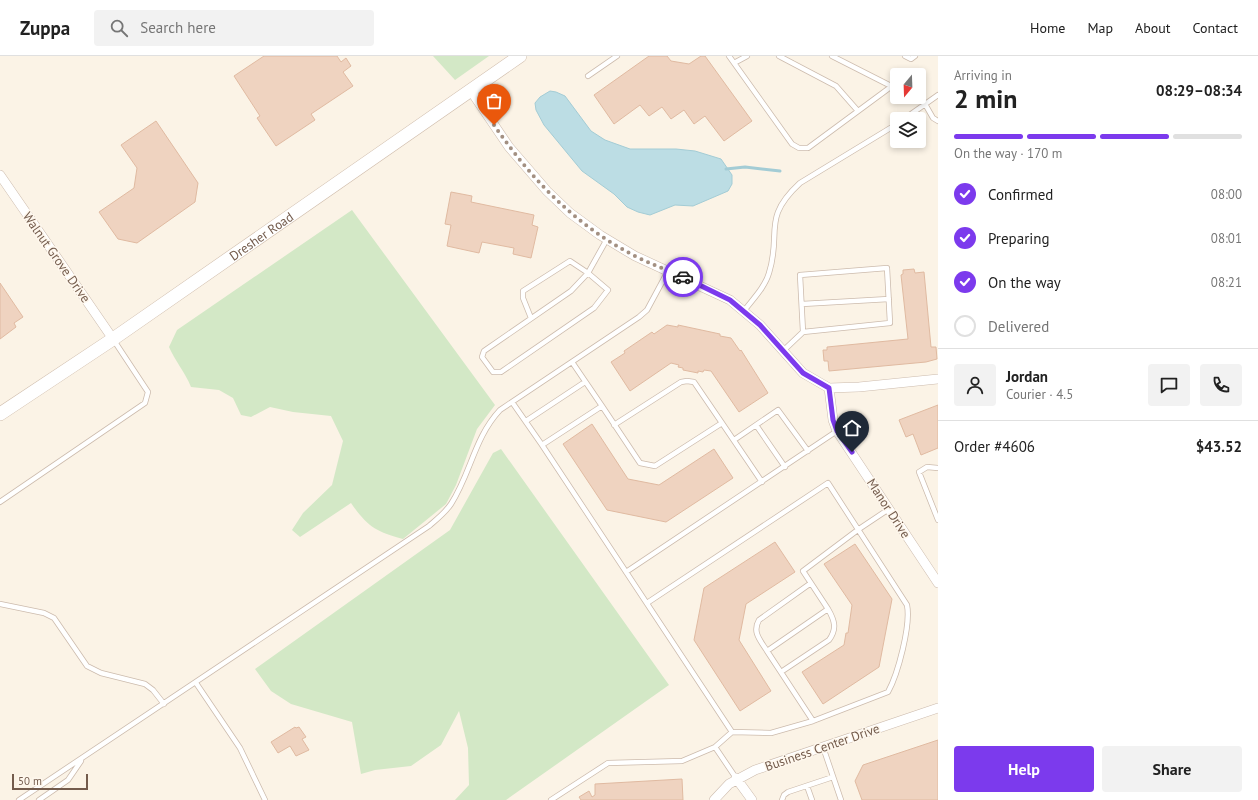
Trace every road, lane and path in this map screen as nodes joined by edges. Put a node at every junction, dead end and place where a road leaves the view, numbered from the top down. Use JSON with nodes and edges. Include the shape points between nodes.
{"nodes":[{"id":1,"x":520,"y":56,"type":"edge"},
{"id":2,"x":617,"y":56,"type":"edge"},
{"id":3,"x":729,"y":56,"type":"edge"},
{"id":4,"x":747,"y":56,"type":"edge"},
{"id":5,"x":779,"y":56,"type":"edge"},
{"id":6,"x":832,"y":56,"type":"edge"},
{"id":7,"x":905,"y":56,"type":"edge"},
{"id":8,"x":915,"y":56,"type":"edge"},
{"id":9,"x":734,"y":63,"type":"junction"},
{"id":10,"x":588,"y":76,"type":"dead end"},
{"id":11,"x":890,"y":85,"type":"edge"},
{"id":12,"x":890,"y":87,"type":"edge"},
{"id":13,"x":471,"y":91,"type":"junction"},
{"id":14,"x":938,"y":95,"type":"edge"},
{"id":15,"x":926,"y":104,"type":"junction"},
{"id":16,"x":858,"y":111,"type":"junction"},
{"id":17,"x":914,"y":112,"type":"edge"},
{"id":18,"x":938,"y":121,"type":"edge"},
{"id":19,"x":890,"y":128,"type":"edge"},
{"id":20,"x":0,"y":176,"type":"edge"},
{"id":21,"x":607,"y":239,"type":"junction"},
{"id":22,"x":668,"y":271,"type":"junction"},
{"id":23,"x":588,"y":273,"type":"junction"},
{"id":24,"x":888,"y":299,"type":"junction"},
{"id":25,"x":802,"y":304,"type":"junction"},
{"id":26,"x":744,"y":311,"type":"junction"},
{"id":27,"x":532,"y":318,"type":"junction"},
{"id":28,"x":804,"y":332,"type":"junction"},
{"id":29,"x":113,"y":339,"type":"junction"},
{"id":30,"x":783,"y":351,"type":"junction"},
{"id":31,"x":572,"y":362,"type":"junction"},
{"id":32,"x":938,"y":379,"type":"edge"},
{"id":33,"x":585,"y":382,"type":"junction"},
{"id":34,"x":829,"y":388,"type":"junction"},
{"id":35,"x":512,"y":402,"type":"junction"},
{"id":36,"x":602,"y":406,"type":"junction"},
{"id":37,"x":0,"y":414,"type":"edge"},
{"id":38,"x":526,"y":421,"type":"junction"},
{"id":39,"x":722,"y":423,"type":"junction"},
{"id":40,"x":614,"y":425,"type":"junction"},
{"id":41,"x":756,"y":425,"type":"junction"},
{"id":42,"x":837,"y":431,"type":"junction"},
{"id":43,"x":734,"y":440,"type":"junction"},
{"id":44,"x":542,"y":445,"type":"junction"},
{"id":45,"x":808,"y":451,"type":"junction"},
{"id":46,"x":785,"y":467,"type":"junction"},
{"id":47,"x":938,"y":468,"type":"edge"},
{"id":48,"x":762,"y":482,"type":"junction"},
{"id":49,"x":0,"y":502,"type":"edge"},
{"id":50,"x":890,"y":508,"type":"junction"},
{"id":51,"x":938,"y":520,"type":"edge"},
{"id":52,"x":859,"y":529,"type":"junction"},
{"id":53,"x":626,"y":572,"type":"junction"},
{"id":54,"x":811,"y":583,"type":"junction"},
{"id":55,"x":938,"y":583,"type":"edge"},
{"id":56,"x":647,"y":603,"type":"junction"},
{"id":57,"x":0,"y":604,"type":"edge"},
{"id":58,"x":828,"y":610,"type":"junction"},
{"id":59,"x":767,"y":651,"type":"junction"},
{"id":60,"x":781,"y":672,"type":"junction"},
{"id":61,"x":196,"y":682,"type":"junction"},
{"id":62,"x":164,"y":704,"type":"junction"},
{"id":63,"x":938,"y":708,"type":"edge"},
{"id":64,"x":813,"y":721,"type":"junction"},
{"id":65,"x":732,"y":732,"type":"junction"},
{"id":66,"x":716,"y":747,"type":"junction"},
{"id":67,"x":823,"y":747,"type":"junction"},
{"id":68,"x":82,"y":759,"type":"junction"},
{"id":69,"x":833,"y":777,"type":"junction"},
{"id":70,"x":736,"y":778,"type":"junction"},
{"id":71,"x":807,"y":786,"type":"junction"},
{"id":72,"x":19,"y":800,"type":"edge"},
{"id":73,"x":39,"y":800,"type":"edge"},
{"id":74,"x":265,"y":800,"type":"edge"},
{"id":75,"x":551,"y":800,"type":"edge"},
{"id":76,"x":714,"y":800,"type":"edge"},
{"id":77,"x":752,"y":800,"type":"edge"},
{"id":78,"x":782,"y":800,"type":"edge"},
{"id":79,"x":812,"y":800,"type":"edge"},
{"id":80,"x":841,"y":800,"type":"edge"}],
"edges":[{"from":1,"to":13,"type":"main road","name":"Dresher Road"},
{"from":2,"to":10,"type":"lane"},
{"from":3,"to":9,"type":"lane"},
{"from":4,"to":9,"type":"lane"},
{"from":5,"to":16,"type":"lane","via":[[836,86]]},
{"from":6,"to":11,"type":"lane"},
{"from":7,"to":8,"type":"lane","via":[[911,59]]},
{"from":9,"to":16,"type":"lane","via":[[792,144],[799,148],[808,148]]},
{"from":12,"to":16,"type":"lane"},
{"from":13,"to":21,"type":"street","via":[[509,147],[547,191],[570,213]]},
{"from":13,"to":29,"type":"main road","name":"Dresher Road"},
{"from":14,"to":15,"type":"lane"},
{"from":15,"to":17,"type":"lane"},
{"from":15,"to":18,"type":"lane","via":[[933,118]]},
{"from":19,"to":26,"type":"lane","via":[[800,183],[790,192],[776,214],[769,273],[764,285]]},
{"from":20,"to":29,"type":"street","name":"Walnut Grove Drive"},
{"from":21,"to":22,"type":"street","via":[[635,256]]},
{"from":21,"to":23,"type":"lane"},
{"from":22,"to":26,"type":"street","via":[[725,298]]},
{"from":22,"to":31,"type":"lane","via":[[647,310]]},
{"from":23,"to":27,"type":"lane","via":[[571,291]]},
{"from":23,"to":27,"type":"lane","via":[[570,261],[523,291],[523,298]]},
{"from":23,"to":27,"type":"lane","via":[[608,290],[594,308],[501,372],[493,372],[482,357],[484,351]]},
{"from":24,"to":25,"type":"lane"},
{"from":24,"to":25,"type":"lane","via":[[887,268],[800,275]]},
{"from":24,"to":28,"type":"lane","via":[[890,323]]},
{"from":25,"to":28,"type":"lane"},
{"from":26,"to":30,"type":"street"},
{"from":28,"to":30,"type":"lane"},
{"from":29,"to":37,"type":"main road","name":"Dresher Road"},
{"from":29,"to":49,"type":"lane","via":[[148,392],[145,403]]},
{"from":30,"to":34,"type":"street","via":[[803,373]]},
{"from":31,"to":33,"type":"lane"},
{"from":31,"to":35,"type":"lane"},
{"from":32,"to":34,"type":"street"},
{"from":33,"to":36,"type":"lane"},
{"from":33,"to":38,"type":"lane"},
{"from":34,"to":42,"type":"street","name":"Manor Drive"},
{"from":35,"to":38,"type":"lane"},
{"from":35,"to":61,"type":"lane","via":[[500,410],[483,432],[458,493],[442,515],[411,540]]},
{"from":36,"to":40,"type":"lane"},
{"from":36,"to":44,"type":"lane"},
{"from":38,"to":44,"type":"lane"},
{"from":39,"to":40,"type":"lane","via":[[655,466],[640,464]]},
{"from":39,"to":40,"type":"lane","via":[[694,382],[687,381],[681,382]]},
{"from":39,"to":43,"type":"lane"},
{"from":41,"to":43,"type":"lane"},
{"from":41,"to":45,"type":"lane","via":[[778,410]]},
{"from":41,"to":46,"type":"lane"},
{"from":42,"to":45,"type":"lane"},
{"from":42,"to":50,"type":"street","name":"Manor Drive"},
{"from":43,"to":48,"type":"lane"},
{"from":44,"to":53,"type":"lane"},
{"from":45,"to":46,"type":"lane"},
{"from":46,"to":48,"type":"lane"},
{"from":47,"to":51,"type":"lane","via":[[927,467],[919,472]]},
{"from":48,"to":53,"type":"lane"},
{"from":50,"to":52,"type":"lane"},
{"from":50,"to":55,"type":"street","name":"Manor Drive"},
{"from":52,"to":54,"type":"lane","via":[[803,571]]},
{"from":52,"to":56,"type":"lane","via":[[828,483]]},
{"from":52,"to":64,"type":"lane","via":[[907,605],[909,616],[895,680],[888,692]]},
{"from":53,"to":56,"type":"lane"},
{"from":54,"to":58,"type":"lane"},
{"from":54,"to":59,"type":"lane","via":[[759,620],[756,634]]},
{"from":56,"to":65,"type":"lane"},
{"from":57,"to":62,"type":"lane","via":[[44,613],[54,618],[87,666],[101,673],[145,684]]},
{"from":58,"to":59,"type":"lane"},
{"from":58,"to":60,"type":"lane","via":[[835,623],[829,640]]},
{"from":59,"to":60,"type":"lane"},
{"from":60,"to":64,"type":"lane"},
{"from":61,"to":62,"type":"lane"},
{"from":61,"to":74,"type":"lane","via":[[240,748]]},
{"from":62,"to":68,"type":"lane"},
{"from":63,"to":67,"type":"street","name":"Business Center Drive"},
{"from":64,"to":65,"type":"lane","via":[[771,733]]},
{"from":65,"to":66,"type":"lane"},
{"from":66,"to":70,"type":"lane"},
{"from":66,"to":75,"type":"lane","via":[[682,761],[608,763]]},
{"from":67,"to":69,"type":"lane"},
{"from":67,"to":70,"type":"street","name":"Business Center Drive"},
{"from":68,"to":72,"type":"lane"},
{"from":68,"to":73,"type":"lane","via":[[68,780]]},
{"from":69,"to":71,"type":"lane"},
{"from":69,"to":80,"type":"lane"},
{"from":70,"to":76,"type":"street","name":"Business Center Drive"},
{"from":70,"to":77,"type":"street"},
{"from":71,"to":78,"type":"lane","via":[[788,792]]},
{"from":71,"to":79,"type":"lane"}]}
